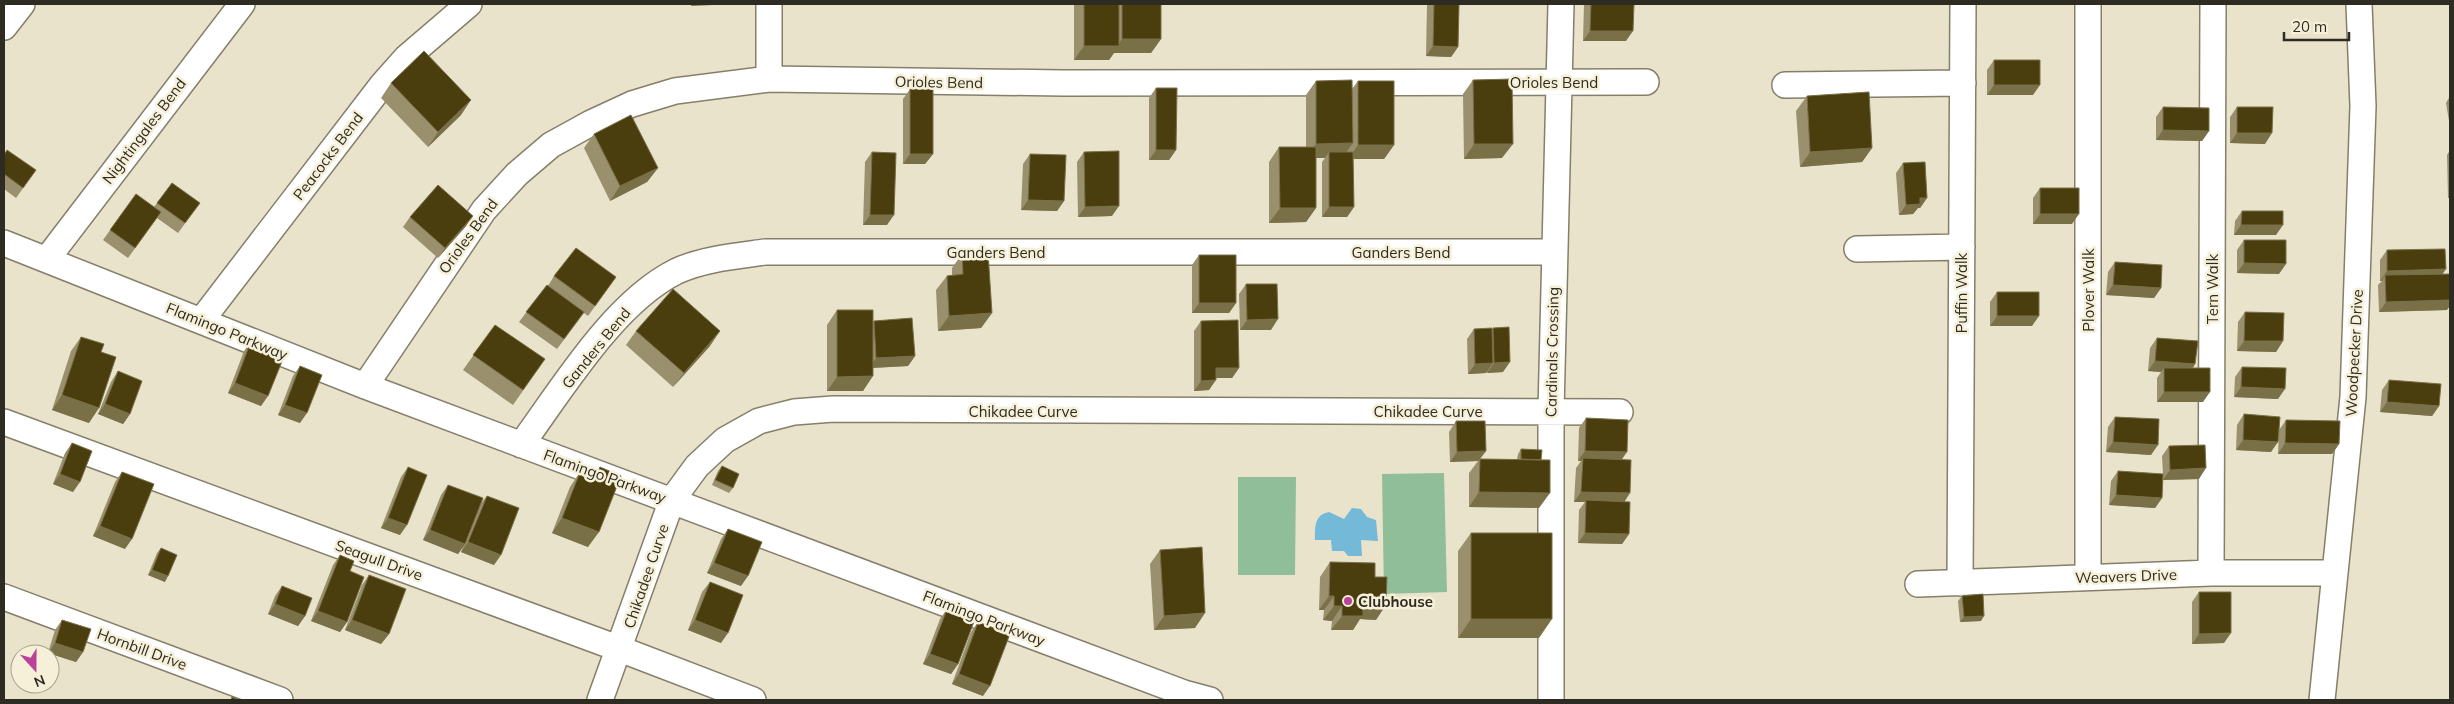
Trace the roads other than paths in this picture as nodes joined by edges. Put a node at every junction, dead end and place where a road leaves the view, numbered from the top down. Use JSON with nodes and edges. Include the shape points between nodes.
{"nodes":[{"id":1,"x":22,"y":4,"type":"edge"},
{"id":2,"x":242,"y":4,"type":"edge"},
{"id":3,"x":469,"y":4,"type":"edge"},
{"id":4,"x":769,"y":4,"type":"edge"},
{"id":5,"x":1561,"y":4,"type":"edge"},
{"id":6,"x":1963,"y":4,"type":"edge"},
{"id":7,"x":2088,"y":4,"type":"edge"},
{"id":8,"x":2213,"y":4,"type":"edge"},
{"id":9,"x":2359,"y":4,"type":"edge"},
{"id":10,"x":4,"y":27,"type":"edge"},
{"id":11,"x":769,"y":79,"type":"junction"},
{"id":12,"x":1559,"y":82,"type":"junction"},
{"id":13,"x":1646,"y":82,"type":"dead end"},
{"id":14,"x":1963,"y":83,"type":"junction"},
{"id":15,"x":1785,"y":84,"type":"dead end"},
{"id":16,"x":4,"y":244,"type":"edge"},
{"id":17,"x":1962,"y":247,"type":"junction"},
{"id":18,"x":1857,"y":249,"type":"dead end"},
{"id":19,"x":1554,"y":252,"type":"junction"},
{"id":20,"x":47,"y":259,"type":"junction"},
{"id":21,"x":201,"y":321,"type":"junction"},
{"id":22,"x":365,"y":386,"type":"junction"},
{"id":23,"x":1551,"y":411,"type":"junction"},
{"id":24,"x":1620,"y":412,"type":"dead end"},
{"id":25,"x":4,"y":422,"type":"edge"},
{"id":26,"x":521,"y":445,"type":"junction"},
{"id":27,"x":672,"y":500,"type":"junction"},
{"id":28,"x":2211,"y":573,"type":"junction"},
{"id":29,"x":2334,"y":573,"type":"junction"},
{"id":30,"x":2088,"y":577,"type":"junction"},
{"id":31,"x":1960,"y":582,"type":"junction"},
{"id":32,"x":1918,"y":584,"type":"dead end"},
{"id":33,"x":4,"y":597,"type":"edge"},
{"id":34,"x":620,"y":649,"type":"junction"},
{"id":35,"x":280,"y":700,"type":"edge"},
{"id":36,"x":600,"y":700,"type":"edge"},
{"id":37,"x":753,"y":700,"type":"edge"},
{"id":38,"x":1210,"y":700,"type":"edge"},
{"id":39,"x":1551,"y":700,"type":"edge"},
{"id":40,"x":2322,"y":700,"type":"edge"}],
"edges":[{"from":1,"to":10,"type":"street"},
{"from":2,"to":20,"type":"street","name":"Nightingales Bend"},
{"from":3,"to":21,"type":"street","name":"Peacocks Bend","via":[[406,58],[382,85]]},
{"from":4,"to":11,"type":"street"},
{"from":5,"to":12,"type":"street","name":"Cardinals Crossing"},
{"from":6,"to":14,"type":"street","name":"Puffin Walk"},
{"from":7,"to":30,"type":"street","name":"Plover Walk"},
{"from":8,"to":28,"type":"street","name":"Tern Walk"},
{"from":9,"to":29,"type":"street","name":"Woodpecker Drive","via":[[2363,106],[2358,302],[2353,397]]},
{"from":11,"to":12,"type":"street","name":"Orioles Bend","via":[[1063,84]]},
{"from":11,"to":22,"type":"street","name":"Orioles Bend","via":[[675,91],[632,104],[551,145],[517,174],[484,210]]},
{"from":12,"to":13,"type":"street","name":"Orioles Bend"},
{"from":12,"to":19,"type":"street","name":"Cardinals Crossing"},
{"from":14,"to":15,"type":"street"},
{"from":14,"to":17,"type":"street","name":"Puffin Walk"},
{"from":16,"to":20,"type":"street","name":"Flamingo Parkway"},
{"from":17,"to":18,"type":"street"},
{"from":17,"to":31,"type":"street","name":"Puffin Walk"},
{"from":19,"to":23,"type":"street","name":"Cardinals Crossing"},
{"from":19,"to":26,"type":"street","name":"Ganders Bend","via":[[765,252],[722,258],[678,271],[644,291],[607,330]]},
{"from":20,"to":21,"type":"street","name":"Flamingo Parkway"},
{"from":21,"to":22,"type":"street","name":"Flamingo Parkway"},
{"from":22,"to":26,"type":"street","name":"Flamingo Parkway"},
{"from":23,"to":24,"type":"street","name":"Chikadee Curve"},
{"from":23,"to":27,"type":"street","name":"Chikadee Curve","via":[[833,409],[794,412],[759,422],[725,440],[697,466]]},
{"from":23,"to":39,"type":"street","name":"Cardinals Crossing"},
{"from":25,"to":34,"type":"street","name":"Seagull Drive"},
{"from":26,"to":27,"type":"street","name":"Flamingo Parkway"},
{"from":27,"to":34,"type":"street","name":"Chikadee Curve"},
{"from":27,"to":38,"type":"street","name":"Flamingo Parkway"},
{"from":28,"to":29,"type":"street","name":"Weavers Drive"},
{"from":28,"to":30,"type":"street","name":"Weavers Drive"},
{"from":29,"to":40,"type":"street","name":"Woodpecker Drive"},
{"from":30,"to":31,"type":"street","name":"Weavers Drive"},
{"from":31,"to":32,"type":"street","name":"Weavers Drive"},
{"from":33,"to":35,"type":"street","name":"Hornbill Drive"},
{"from":34,"to":36,"type":"street","name":"Chikadee Curve"},
{"from":34,"to":37,"type":"street","name":"Seagull Drive"}]}
